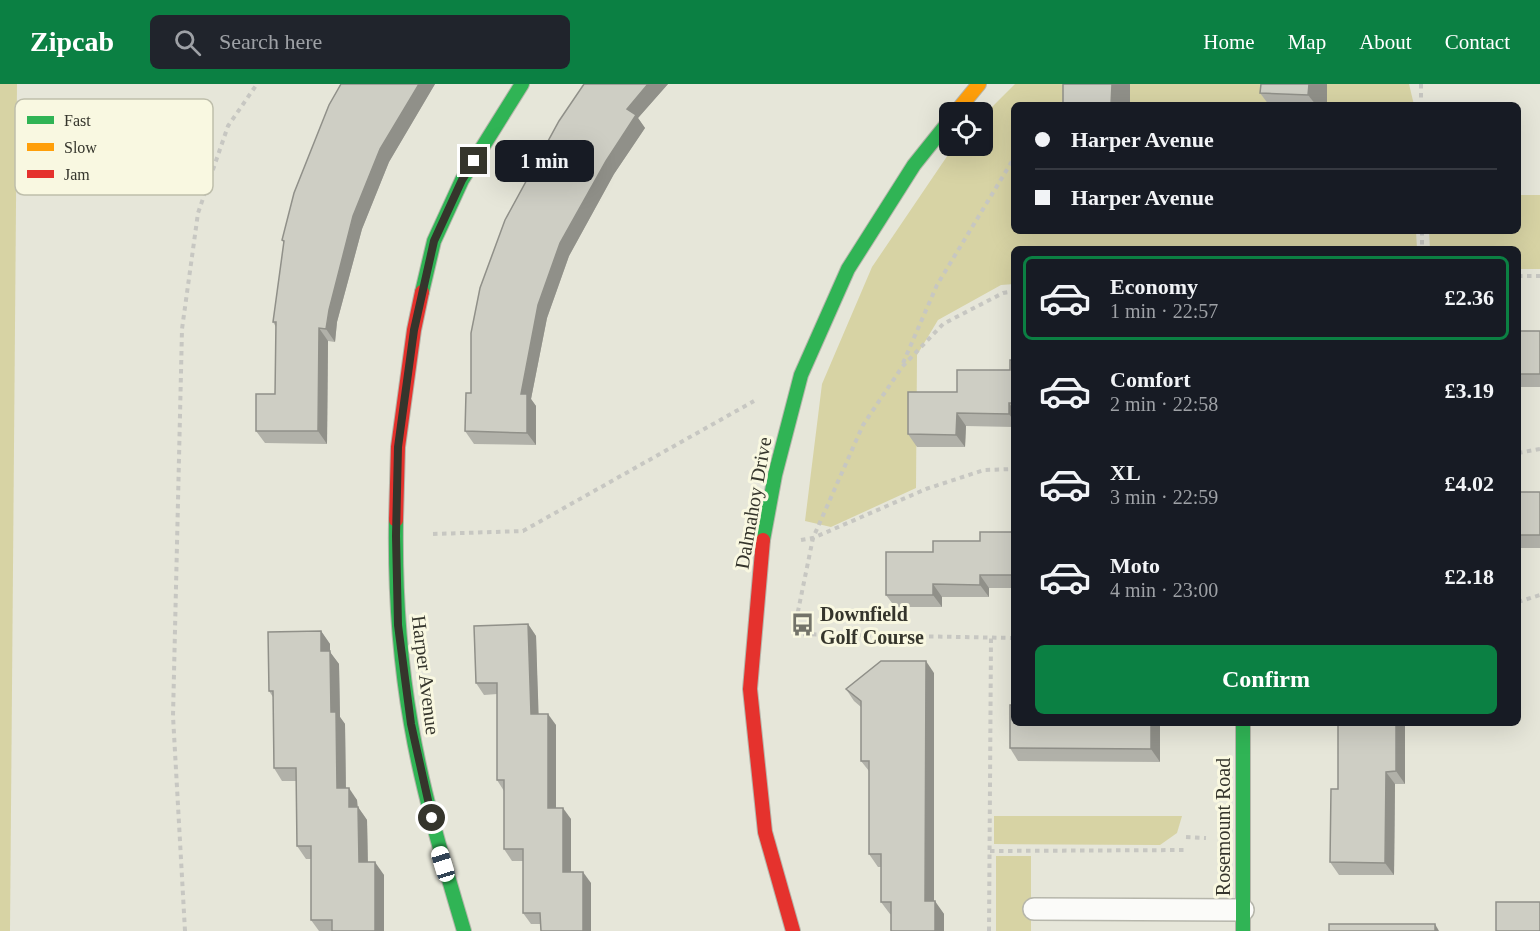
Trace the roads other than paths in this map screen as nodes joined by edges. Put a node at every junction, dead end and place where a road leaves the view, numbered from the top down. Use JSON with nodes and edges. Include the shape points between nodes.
{"nodes":[{"id":1,"x":522,"y":84,"type":"edge"},
{"id":2,"x":979,"y":84,"type":"edge"},
{"id":3,"x":964,"y":102,"type":"edge"},
{"id":4,"x":939,"y":134,"type":"edge"},
{"id":5,"x":1243,"y":726,"type":"edge"},
{"id":6,"x":1034,"y":909,"type":"dead end"},
{"id":7,"x":1243,"y":910,"type":"junction"},
{"id":8,"x":464,"y":931,"type":"edge"},
{"id":9,"x":793,"y":931,"type":"edge"},
{"id":10,"x":1242,"y":931,"type":"edge"}],
"edges":[{"from":1,"to":8,"type":"street","name":"Harper Avenue","via":[[462,180],[434,241],[414,330],[398,447],[398,625],[411,724],[437,841]]},
{"from":2,"to":3,"type":"street"},
{"from":4,"to":9,"type":"street","name":"Dalmahoy Drive","via":[[914,165],[848,269],[801,375],[775,475],[762,547],[750,689],[765,832]]},
{"from":5,"to":7,"type":"street","name":"Rosemount Road"},
{"from":6,"to":7,"type":"lane"},
{"from":7,"to":10,"type":"street","name":"Rosemount Road"}]}
